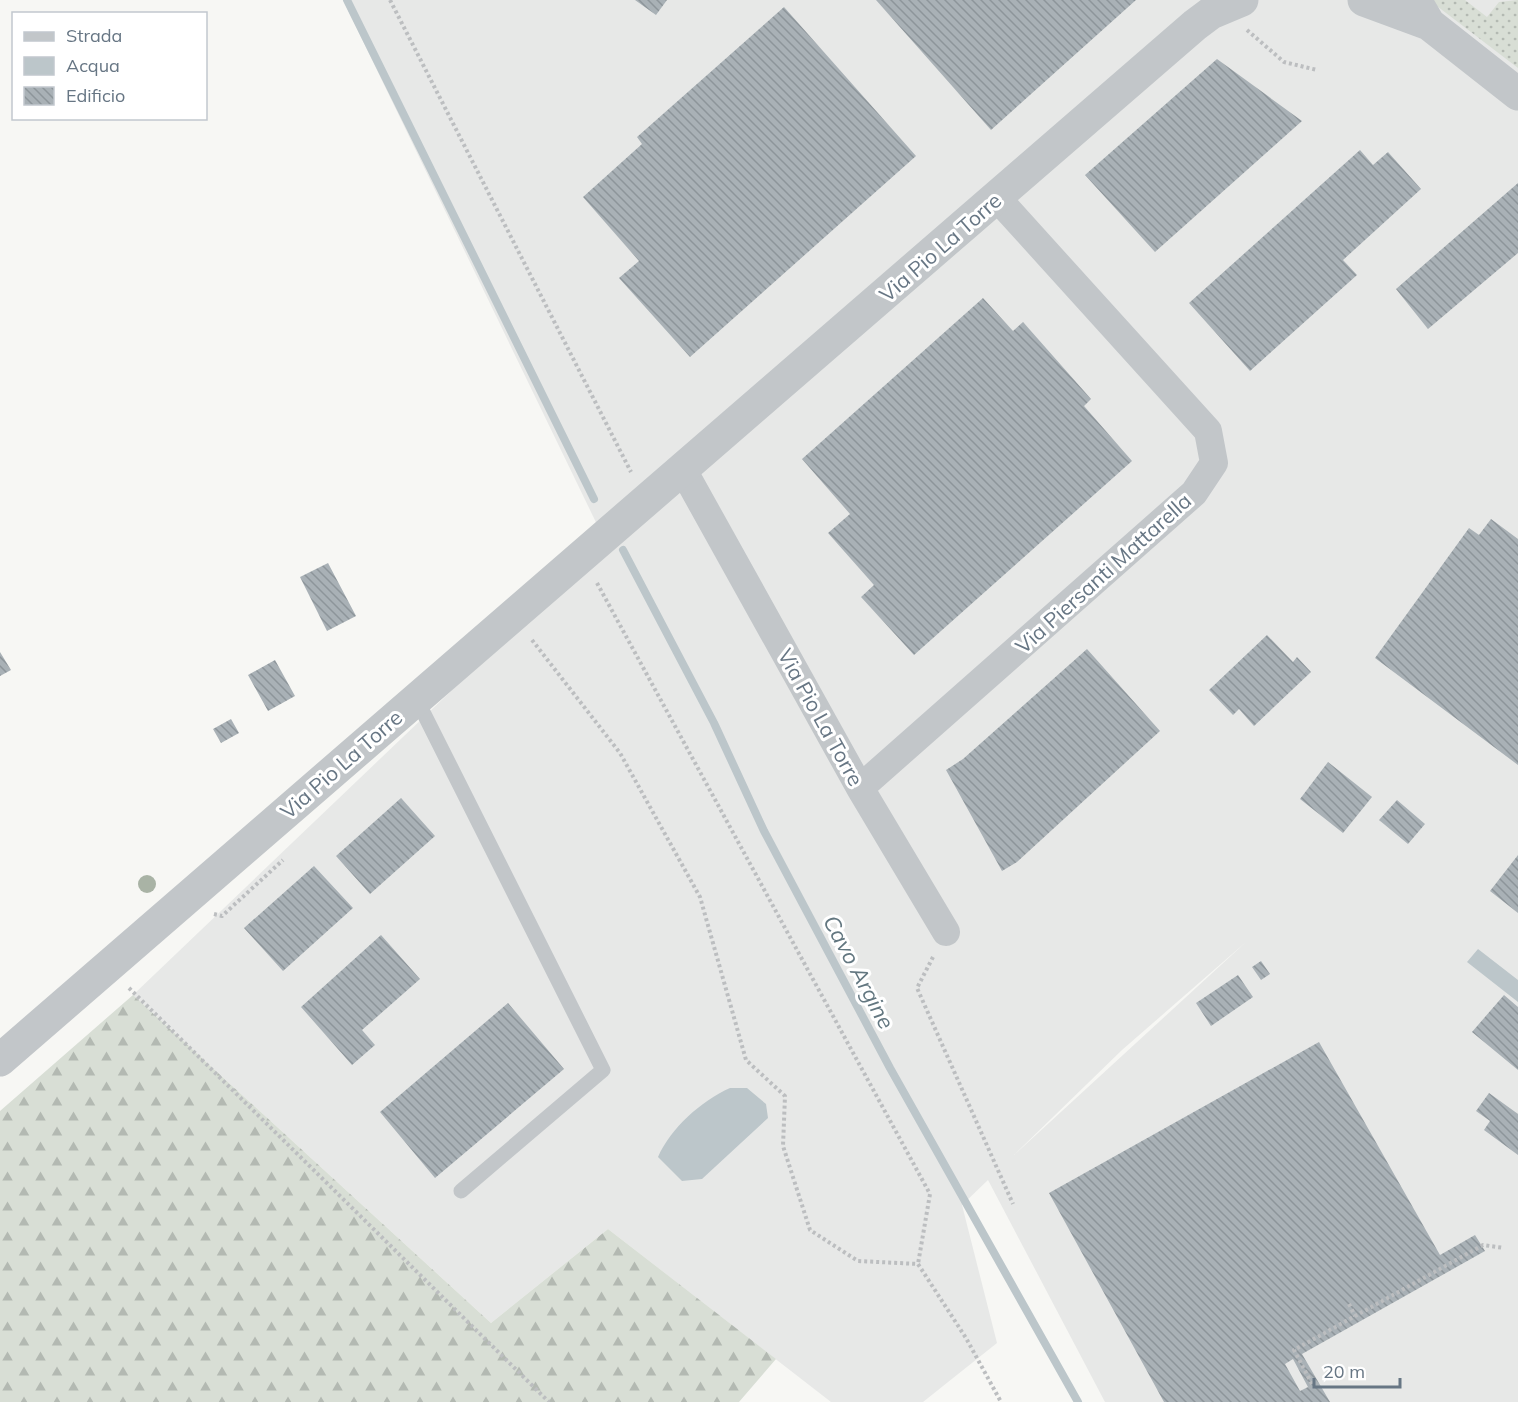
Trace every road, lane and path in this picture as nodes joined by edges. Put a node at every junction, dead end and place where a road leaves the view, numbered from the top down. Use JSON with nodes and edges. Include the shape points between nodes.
{"nodes":[{"id":1,"x":390,"y":0,"type":"edge"},
{"id":2,"x":1364,"y":0,"type":"edge"},
{"id":3,"x":1202,"y":12,"type":"edge"},
{"id":4,"x":1241,"y":12,"type":"edge"},
{"id":5,"x":1422,"y":12,"type":"edge"},
{"id":6,"x":1317,"y":70,"type":"dead end"},
{"id":7,"x":1518,"y":94,"type":"edge"},
{"id":8,"x":998,"y":198,"type":"junction"},
{"id":9,"x":682,"y":468,"type":"junction"},
{"id":10,"x":633,"y":476,"type":"dead end"},
{"id":11,"x":592,"y":574,"type":"dead end"},
{"id":12,"x":515,"y":612,"type":"junction"},
{"id":13,"x":416,"y":698,"type":"junction"},
{"id":14,"x":860,"y":788,"type":"junction"},
{"id":15,"x":946,"y":932,"type":"joint"},
{"id":16,"x":107,"y":967,"type":"junction"},
{"id":17,"x":0,"y":1060,"type":"edge"},
{"id":18,"x":460,"y":1191,"type":"dead end"},
{"id":19,"x":1013,"y":1204,"type":"dead end"},
{"id":20,"x":1504,"y":1248,"type":"dead end"},
{"id":21,"x":918,"y":1264,"type":"junction"},
{"id":22,"x":1349,"y":1304,"type":"dead end"},
{"id":23,"x":1355,"y":1316,"type":"junction"},
{"id":24,"x":1312,"y":1384,"type":"dead end"},
{"id":25,"x":549,"y":1402,"type":"edge"},
{"id":26,"x":1001,"y":1402,"type":"edge"}],
"edges":[{"from":1,"to":10,"type":"path"},
{"from":2,"to":5,"type":"street"},
{"from":3,"to":4,"type":"street","name":"Via Pio La Torre"},
{"from":3,"to":8,"type":"street","name":"Via Pio La Torre"},
{"from":4,"to":6,"type":"path","via":[[1284,62]]},
{"from":5,"to":7,"type":"street"},
{"from":8,"to":9,"type":"street","name":"Via Pio La Torre"},
{"from":8,"to":14,"type":"street","name":"Via Piersanti Mattarella","via":[[1208,431],[1214,463],[1194,493]]},
{"from":9,"to":12,"type":"street","name":"Via Pio La Torre"},
{"from":9,"to":14,"type":"street","name":"Via Pio La Torre"},
{"from":11,"to":21,"type":"path","via":[[930,1194]]},
{"from":12,"to":13,"type":"street","name":"Via Pio La Torre"},
{"from":12,"to":21,"type":"path","via":[[526,632],[620,753],[700,897],[746,1060],[785,1096],[783,1146],[810,1230],[858,1262]]},
{"from":13,"to":16,"type":"street","name":"Via Pio La Torre"},
{"from":13,"to":18,"type":"lane","via":[[603,1070]]},
{"from":14,"to":15,"type":"street","name":"Via Pio La Torre"},
{"from":15,"to":19,"type":"path","via":[[917,988]]},
{"from":16,"to":17,"type":"street","name":"Via Pio La Torre"},
{"from":16,"to":25,"type":"path"},
{"from":20,"to":23,"type":"path","via":[[1483,1245]]},
{"from":21,"to":26,"type":"path"},
{"from":22,"to":23,"type":"path"},
{"from":23,"to":24,"type":"path","via":[[1294,1350]]}]}
